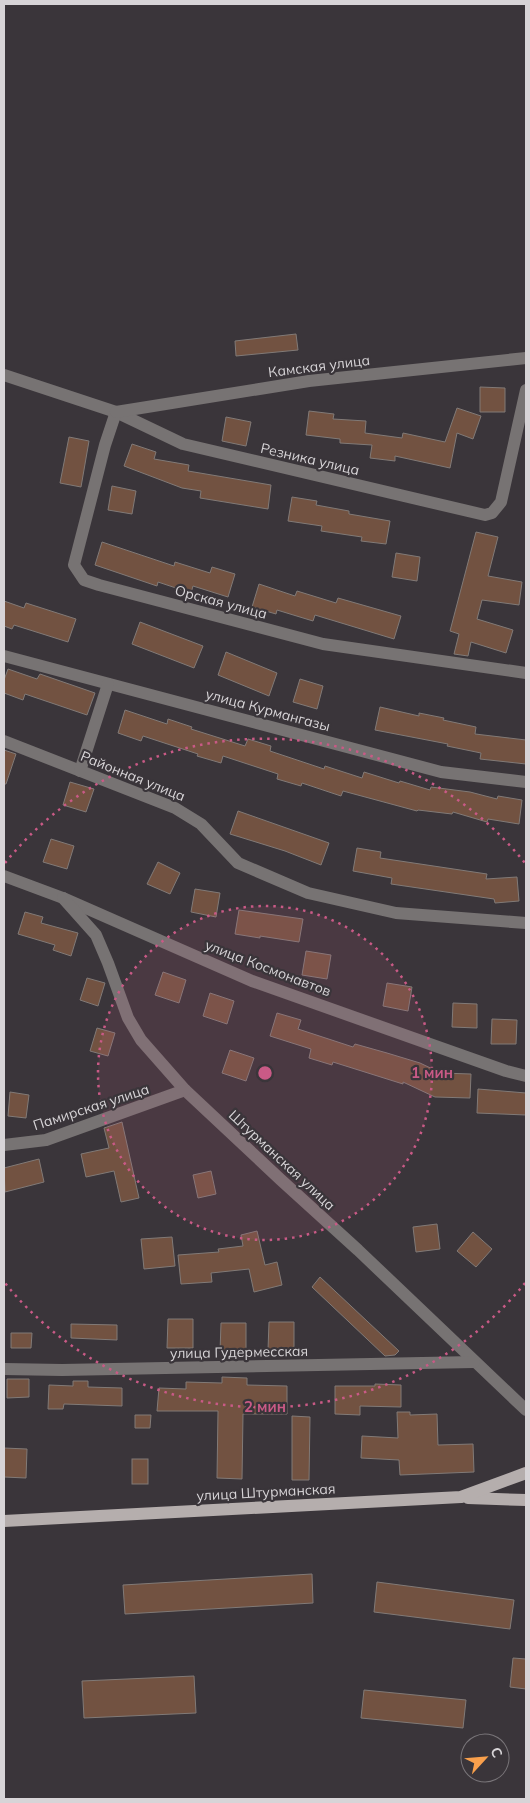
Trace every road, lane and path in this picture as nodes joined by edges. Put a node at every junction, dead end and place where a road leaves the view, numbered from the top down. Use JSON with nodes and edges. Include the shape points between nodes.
{"nodes":[{"id":1,"x":526,"y":358,"type":"edge"},
{"id":2,"x":4,"y":375,"type":"edge"},
{"id":3,"x":526,"y":390,"type":"edge"},
{"id":4,"x":116,"y":412,"type":"junction"},
{"id":5,"x":4,"y":656,"type":"edge"},
{"id":6,"x":526,"y":673,"type":"edge"},
{"id":7,"x":108,"y":684,"type":"junction"},
{"id":8,"x":4,"y":741,"type":"edge"},
{"id":9,"x":80,"y":771,"type":"junction"},
{"id":10,"x":526,"y":782,"type":"edge"},
{"id":11,"x":4,"y":876,"type":"edge"},
{"id":12,"x":63,"y":898,"type":"junction"},
{"id":13,"x":526,"y":923,"type":"edge"},
{"id":14,"x":526,"y":1076,"type":"edge"},
{"id":15,"x":186,"y":1090,"type":"junction"},
{"id":16,"x":4,"y":1145,"type":"edge"},
{"id":17,"x":474,"y":1362,"type":"junction"},
{"id":18,"x":4,"y":1369,"type":"edge"},
{"id":19,"x":526,"y":1410,"type":"edge"},
{"id":20,"x":526,"y":1473,"type":"edge"},
{"id":21,"x":460,"y":1497,"type":"junction"},
{"id":22,"x":526,"y":1500,"type":"edge"},
{"id":23,"x":4,"y":1521,"type":"edge"}],
"edges":[{"from":1,"to":4,"type":"street","name":"Камская улица","via":[[309,381]]},
{"from":2,"to":4,"type":"street","name":"Резника улица"},
{"from":3,"to":4,"type":"street","name":"Резника улица","via":[[501,502],[492,513],[485,515],[183,444]]},
{"from":4,"to":6,"type":"street","name":"Орская улица","via":[[74,565],[84,580],[322,644]]},
{"from":5,"to":7,"type":"street","name":"улица Курмангазы"},
{"from":7,"to":9,"type":"street"},
{"from":7,"to":10,"type":"street","name":"улица Курмангазы","via":[[441,772]]},
{"from":8,"to":9,"type":"street","name":"Районная улица"},
{"from":9,"to":13,"type":"street","name":"Районная улица","via":[[175,808],[201,824],[238,863],[308,893],[396,913]]},
{"from":11,"to":12,"type":"street","name":"улица Космонавтов"},
{"from":12,"to":14,"type":"street","name":"улица Космонавтов","via":[[252,981]]},
{"from":12,"to":15,"type":"street","name":"Штурманская улица","via":[[96,935],[128,1018],[141,1040]]},
{"from":15,"to":16,"type":"street","name":"Памирская улица","via":[[46,1140]]},
{"from":15,"to":17,"type":"street","name":"Штурманская улица"},
{"from":17,"to":18,"type":"street","name":"улица Гудермесская"},
{"from":17,"to":19,"type":"street","name":"Штурманская улица"},
{"from":20,"to":21,"type":"main road","name":"улица Штурманская"},
{"from":21,"to":22,"type":"main road"},
{"from":21,"to":23,"type":"main road","name":"улица Штурманская"}]}
